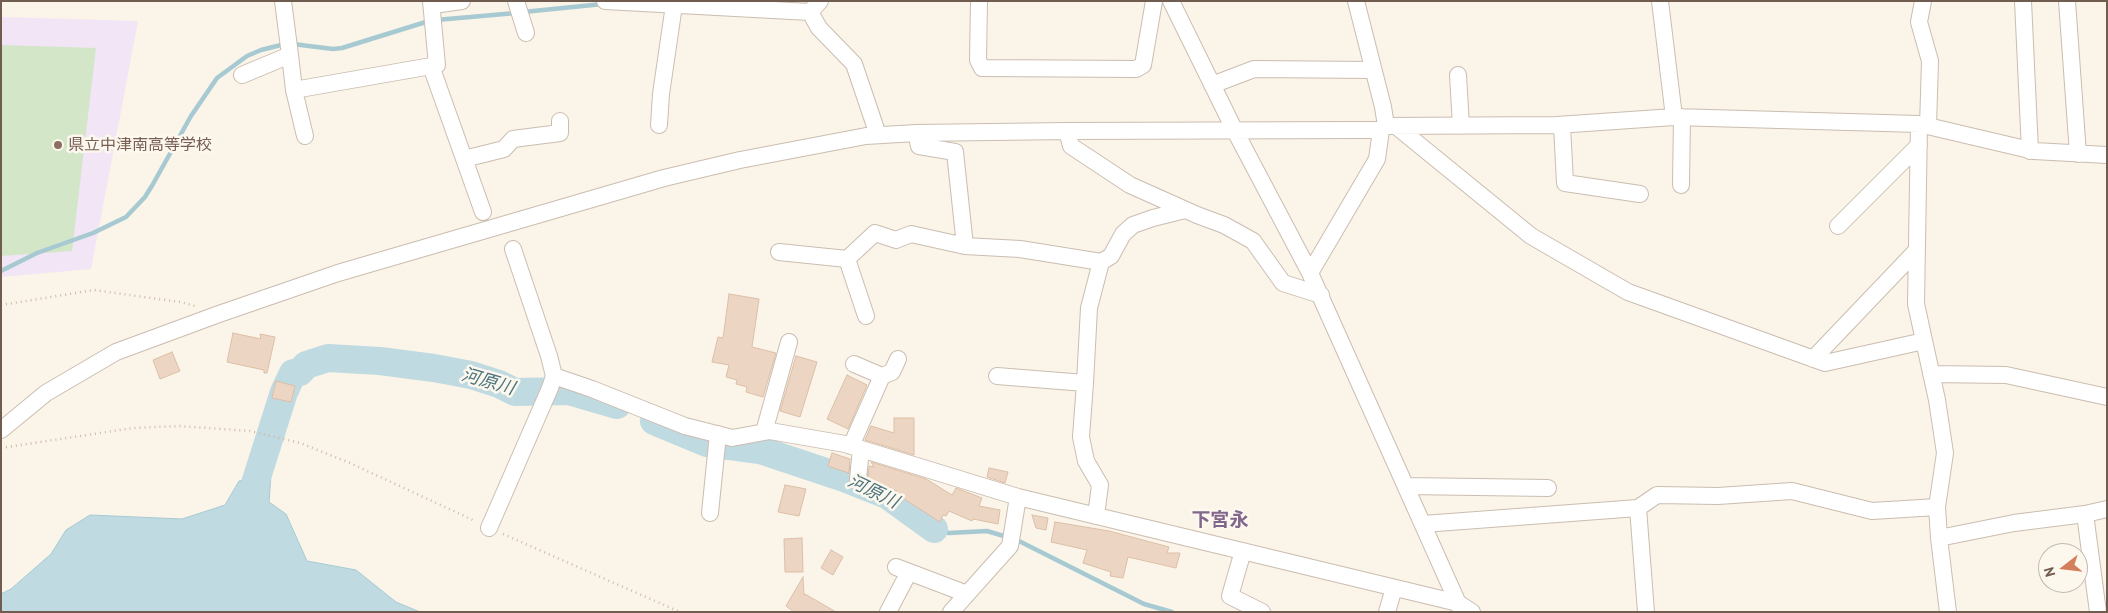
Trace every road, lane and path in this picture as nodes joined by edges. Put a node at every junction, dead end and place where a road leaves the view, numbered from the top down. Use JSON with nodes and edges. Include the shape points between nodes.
{"nodes":[{"id":1,"x":283,"y":1,"type":"edge"},
{"id":2,"x":462,"y":1,"type":"edge"},
{"id":3,"x":516,"y":1,"type":"edge"},
{"id":4,"x":605,"y":1,"type":"edge"},
{"id":5,"x":979,"y":1,"type":"edge"},
{"id":6,"x":1154,"y":1,"type":"edge"},
{"id":7,"x":1171,"y":1,"type":"edge"},
{"id":8,"x":1356,"y":1,"type":"edge"},
{"id":9,"x":1660,"y":1,"type":"edge"},
{"id":10,"x":1923,"y":1,"type":"edge"},
{"id":11,"x":2023,"y":1,"type":"edge"},
{"id":12,"x":2067,"y":1,"type":"edge"},
{"id":13,"x":634,"y":2,"type":"edge"},
{"id":14,"x":432,"y":3,"type":"edge"},
{"id":15,"x":674,"y":5,"type":"junction"},
{"id":16,"x":815,"y":6,"type":"edge"},
{"id":17,"x":526,"y":32,"type":"dead end"},
{"id":18,"x":290,"y":56,"type":"junction"},
{"id":19,"x":431,"y":66,"type":"junction"},
{"id":20,"x":1373,"y":70,"type":"junction"},
{"id":21,"x":242,"y":75,"type":"dead end"},
{"id":22,"x":1458,"y":75,"type":"dead end"},
{"id":23,"x":1212,"y":85,"type":"junction"},
{"id":24,"x":294,"y":90,"type":"junction"},
{"id":25,"x":1678,"y":117,"type":"junction"},
{"id":26,"x":560,"y":121,"type":"dead end"},
{"id":27,"x":659,"y":125,"type":"dead end"},
{"id":28,"x":1562,"y":125,"type":"junction"},
{"id":29,"x":1923,"y":125,"type":"junction"},
{"id":30,"x":1460,"y":126,"type":"junction"},
{"id":31,"x":1388,"y":128,"type":"junction"},
{"id":32,"x":1234,"y":129,"type":"junction"},
{"id":33,"x":1067,"y":131,"type":"junction"},
{"id":34,"x":916,"y":133,"type":"junction"},
{"id":35,"x":878,"y":135,"type":"junction"},
{"id":36,"x":305,"y":136,"type":"dead end"},
{"id":37,"x":1919,"y":145,"type":"junction"},
{"id":38,"x":2030,"y":151,"type":"junction"},
{"id":39,"x":2078,"y":154,"type":"junction"},
{"id":40,"x":2107,"y":155,"type":"edge"},
{"id":41,"x":464,"y":159,"type":"junction"},
{"id":42,"x":1681,"y":185,"type":"dead end"},
{"id":43,"x":1640,"y":194,"type":"dead end"},
{"id":44,"x":1186,"y":210,"type":"junction"},
{"id":45,"x":484,"y":212,"type":"dead end"},
{"id":46,"x":1838,"y":226,"type":"dead end"},
{"id":47,"x":964,"y":246,"type":"junction"},
{"id":48,"x":513,"y":249,"type":"dead end"},
{"id":49,"x":1917,"y":250,"type":"junction"},
{"id":50,"x":779,"y":252,"type":"dead end"},
{"id":51,"x":846,"y":259,"type":"junction"},
{"id":52,"x":1101,"y":262,"type":"junction"},
{"id":53,"x":1310,"y":273,"type":"junction"},
{"id":54,"x":1320,"y":295,"type":"junction"},
{"id":55,"x":1,"y":305,"type":"edge"},
{"id":56,"x":219,"y":314,"type":"junction"},
{"id":57,"x":866,"y":316,"type":"dead end"},
{"id":58,"x":1924,"y":341,"type":"junction"},
{"id":59,"x":789,"y":342,"type":"dead end"},
{"id":60,"x":898,"y":359,"type":"dead end"},
{"id":61,"x":1813,"y":359,"type":"junction"},
{"id":62,"x":854,"y":364,"type":"dead end"},
{"id":63,"x":1931,"y":374,"type":"junction"},
{"id":64,"x":554,"y":376,"type":"junction"},
{"id":65,"x":882,"y":376,"type":"junction"},
{"id":66,"x":997,"y":376,"type":"dead end"},
{"id":67,"x":1085,"y":383,"type":"junction"},
{"id":68,"x":2107,"y":397,"type":"edge"},
{"id":69,"x":1,"y":430,"type":"edge"},
{"id":70,"x":764,"y":432,"type":"junction"},
{"id":71,"x":718,"y":434,"type":"junction"},
{"id":72,"x":1,"y":448,"type":"edge"},
{"id":73,"x":856,"y":448,"type":"junction"},
{"id":74,"x":858,"y":479,"type":"dead end"},
{"id":75,"x":1406,"y":486,"type":"junction"},
{"id":76,"x":1548,"y":488,"type":"dead end"},
{"id":77,"x":1018,"y":497,"type":"junction"},
{"id":78,"x":1937,"y":507,"type":"junction"},
{"id":79,"x":1638,"y":508,"type":"junction"},
{"id":80,"x":2107,"y":509,"type":"edge"},
{"id":81,"x":710,"y":512,"type":"dead end"},
{"id":82,"x":2085,"y":514,"type":"junction"},
{"id":83,"x":1096,"y":516,"type":"junction"},
{"id":84,"x":1423,"y":524,"type":"junction"},
{"id":85,"x":489,"y":528,"type":"junction"},
{"id":86,"x":1938,"y":538,"type":"junction"},
{"id":87,"x":1243,"y":551,"type":"junction"},
{"id":88,"x":1394,"y":588,"type":"junction"},
{"id":89,"x":967,"y":594,"type":"junction"},
{"id":90,"x":1460,"y":607,"type":"edge"},
{"id":91,"x":680,"y":612,"type":"edge"},
{"id":92,"x":888,"y":612,"type":"edge"},
{"id":93,"x":951,"y":612,"type":"edge"},
{"id":94,"x":1262,"y":612,"type":"edge"},
{"id":95,"x":1387,"y":612,"type":"edge"},
{"id":96,"x":1472,"y":612,"type":"edge"},
{"id":97,"x":1646,"y":612,"type":"edge"},
{"id":98,"x":1948,"y":612,"type":"edge"},
{"id":99,"x":2098,"y":612,"type":"edge"}],
"edges":[{"from":1,"to":18,"type":"street"},
{"from":2,"to":14,"type":"street"},
{"from":3,"to":17,"type":"street"},
{"from":4,"to":13,"type":"street"},
{"from":5,"to":6,"type":"street","via":[[978,60],[982,68],[1136,69],[1142,65]]},
{"from":7,"to":23,"type":"street"},
{"from":8,"to":20,"type":"street"},
{"from":9,"to":25,"type":"street"},
{"from":10,"to":29,"type":"street","via":[[1919,22],[1930,62]]},
{"from":11,"to":38,"type":"street"},
{"from":12,"to":39,"type":"street"},
{"from":13,"to":15,"type":"street"},
{"from":14,"to":19,"type":"street","via":[[437,65]]},
{"from":15,"to":16,"type":"street"},
{"from":15,"to":27,"type":"street"},
{"from":16,"to":35,"type":"street","via":[[819,28],[854,64]]},
{"from":18,"to":21,"type":"street"},
{"from":18,"to":24,"type":"street"},
{"from":19,"to":24,"type":"street"},
{"from":19,"to":41,"type":"street"},
{"from":20,"to":23,"type":"street","via":[[1254,69]]},
{"from":20,"to":31,"type":"street"},
{"from":22,"to":30,"type":"street"},
{"from":23,"to":32,"type":"street"},
{"from":24,"to":36,"type":"street"},
{"from":25,"to":28,"type":"street"},
{"from":25,"to":29,"type":"street"},
{"from":25,"to":42,"type":"street"},
{"from":26,"to":41,"type":"street","via":[[560,133],[513,139],[504,149]]},
{"from":28,"to":30,"type":"street"},
{"from":28,"to":43,"type":"street","via":[[1566,183]]},
{"from":29,"to":37,"type":"street"},
{"from":29,"to":38,"type":"street"},
{"from":30,"to":31,"type":"street"},
{"from":31,"to":32,"type":"street"},
{"from":31,"to":53,"type":"street","via":[[1377,159]]},
{"from":31,"to":61,"type":"street","via":[[1531,236],[1628,292]]},
{"from":32,"to":33,"type":"street"},
{"from":32,"to":53,"type":"street"},
{"from":33,"to":34,"type":"street"},
{"from":33,"to":44,"type":"street","via":[[1072,146],[1130,185]]},
{"from":34,"to":35,"type":"street"},
{"from":34,"to":47,"type":"street","via":[[919,146],[955,152]]},
{"from":35,"to":56,"type":"street","via":[[816,144],[664,178],[338,273]]},
{"from":37,"to":46,"type":"street"},
{"from":37,"to":49,"type":"street"},
{"from":38,"to":39,"type":"street"},
{"from":39,"to":40,"type":"street"},
{"from":41,"to":45,"type":"street"},
{"from":44,"to":52,"type":"street","via":[[1133,225],[1123,234],[1111,256]]},
{"from":44,"to":54,"type":"street","via":[[1253,241],[1283,283]]},
{"from":47,"to":51,"type":"street","via":[[911,234],[896,240],[875,233]]},
{"from":47,"to":52,"type":"street","via":[[1020,249]]},
{"from":48,"to":64,"type":"street"},
{"from":49,"to":58,"type":"street","via":[[1916,304]]},
{"from":49,"to":61,"type":"street"},
{"from":50,"to":51,"type":"street"},
{"from":51,"to":57,"type":"street"},
{"from":52,"to":67,"type":"street","via":[[1089,308]]},
{"from":53,"to":54,"type":"street"},
{"from":54,"to":75,"type":"street"},
{"from":55,"to":56,"type":"path","via":[[94,290],[180,302]]},
{"from":56,"to":69,"type":"street","via":[[116,352],[46,393]]},
{"from":58,"to":61,"type":"street","via":[[1825,363]]},
{"from":58,"to":63,"type":"street"},
{"from":59,"to":70,"type":"street"},
{"from":60,"to":65,"type":"street","via":[[892,372]]},
{"from":62,"to":65,"type":"street"},
{"from":63,"to":68,"type":"street","via":[[2006,376]]},
{"from":63,"to":78,"type":"street","via":[[1945,453]]},
{"from":64,"to":71,"type":"street","via":[[685,426]]},
{"from":64,"to":85,"type":"street"},
{"from":65,"to":73,"type":"street"},
{"from":66,"to":67,"type":"street"},
{"from":67,"to":83,"type":"street","via":[[1081,437],[1086,461],[1100,485]]},
{"from":70,"to":71,"type":"street","via":[[732,438]]},
{"from":70,"to":73,"type":"street"},
{"from":71,"to":81,"type":"street"},
{"from":72,"to":85,"type":"path","via":[[133,428],[180,426],[250,432],[300,443],[350,463]]},
{"from":73,"to":74,"type":"street"},
{"from":73,"to":77,"type":"street"},
{"from":75,"to":76,"type":"street"},
{"from":75,"to":84,"type":"street"},
{"from":77,"to":83,"type":"street"},
{"from":77,"to":89,"type":"street","via":[[1010,546]]},
{"from":78,"to":79,"type":"street","via":[[1872,511],[1792,491],[1718,496],[1657,494]]},
{"from":78,"to":86,"type":"street"},
{"from":79,"to":84,"type":"street"},
{"from":79,"to":97,"type":"street"},
{"from":80,"to":82,"type":"street"},
{"from":82,"to":86,"type":"street","via":[[2014,523]]},
{"from":82,"to":99,"type":"street"},
{"from":83,"to":87,"type":"street"},
{"from":84,"to":90,"type":"street"},
{"from":85,"to":91,"type":"path"},
{"from":86,"to":98,"type":"street"},
{"from":87,"to":88,"type":"street"},
{"from":87,"to":94,"type":"street","via":[[1230,596]]},
{"from":88,"to":90,"type":"street"},
{"from":88,"to":95,"type":"street"},
{"from":89,"to":92,"type":"street","via":[[902,569]]},
{"from":89,"to":93,"type":"street"},
{"from":90,"to":96,"type":"street"}]}
